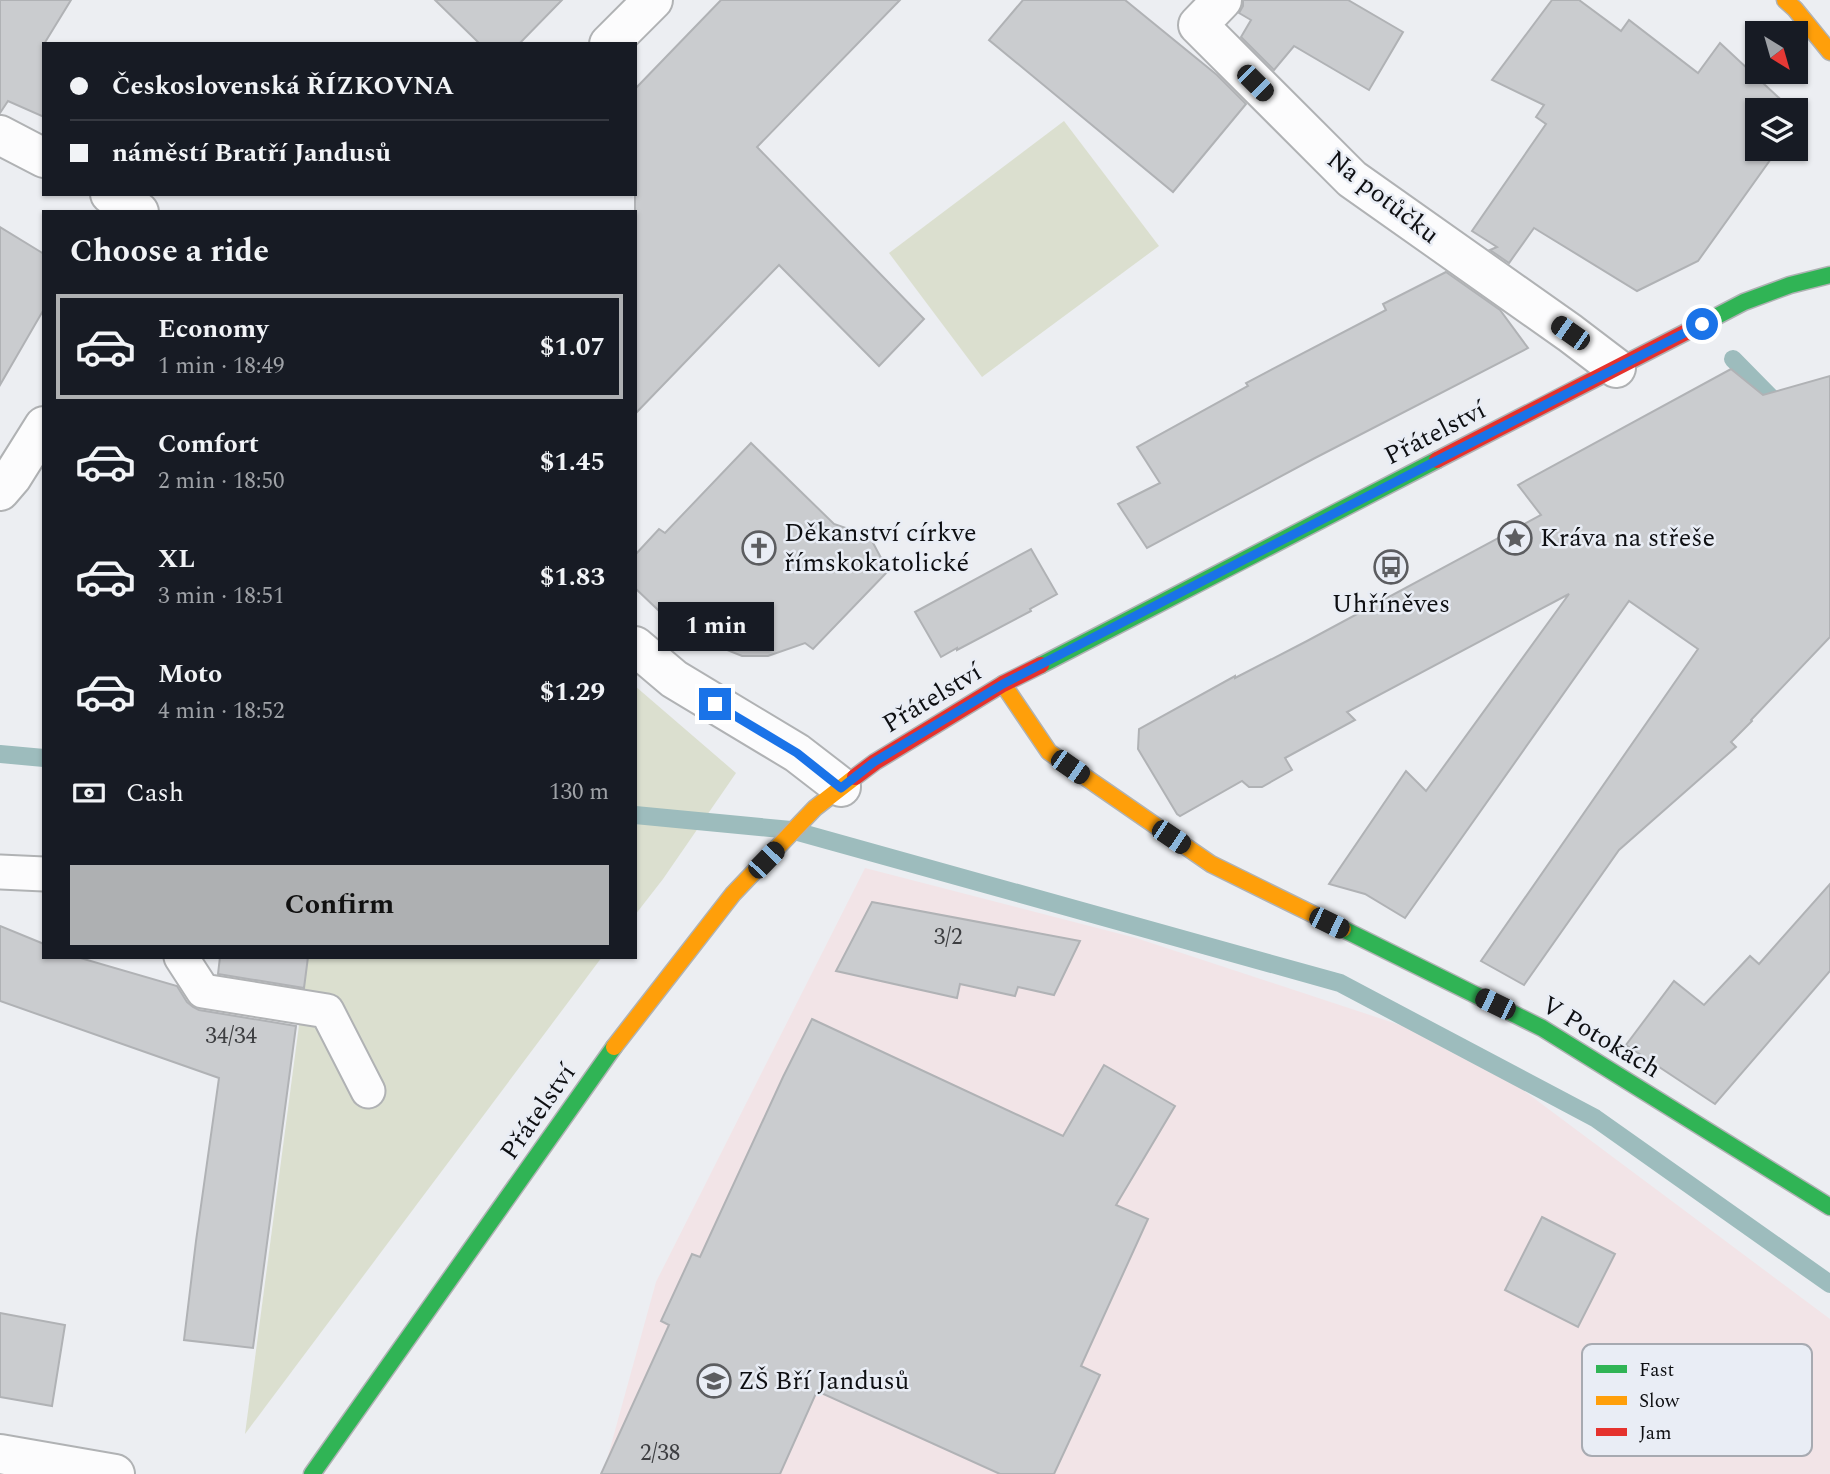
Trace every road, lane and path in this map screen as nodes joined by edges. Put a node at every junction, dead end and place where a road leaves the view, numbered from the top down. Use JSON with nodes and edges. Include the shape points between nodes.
{"nodes":[{"id":1,"x":653,"y":0,"type":"edge"},
{"id":2,"x":1222,"y":0,"type":"edge"},
{"id":3,"x":1785,"y":0,"type":"edge"},
{"id":4,"x":612,"y":42,"type":"edge"},
{"id":5,"x":1830,"y":51,"type":"edge"},
{"id":6,"x":0,"y":135,"type":"edge"},
{"id":7,"x":42,"y":157,"type":"edge"},
{"id":8,"x":113,"y":196,"type":"edge"},
{"id":9,"x":136,"y":210,"type":"edge"},
{"id":10,"x":1830,"y":275,"type":"edge"},
{"id":11,"x":1616,"y":368,"type":"junction"},
{"id":12,"x":42,"y":430,"type":"edge"},
{"id":13,"x":19,"y":481,"type":"edge"},
{"id":14,"x":637,"y":648,"type":"edge"},
{"id":15,"x":1003,"y":684,"type":"junction"},
{"id":16,"x":828,"y":798,"type":"junction"},
{"id":17,"x":0,"y":872,"type":"edge"},
{"id":18,"x":42,"y":874,"type":"edge"},
{"id":19,"x":182,"y":959,"type":"edge"},
{"id":20,"x":368,"y":1091,"type":"dead end"},
{"id":21,"x":1830,"y":1207,"type":"edge"},
{"id":22,"x":0,"y":1454,"type":"edge"},
{"id":23,"x":115,"y":1474,"type":"edge"},
{"id":24,"x":312,"y":1474,"type":"edge"}],
"edges":[{"from":1,"to":4,"type":"street"},
{"from":2,"to":11,"type":"street","name":"Na potůčku","via":[[1198,26],[1352,179]]},
{"from":3,"to":5,"type":"main road"},
{"from":6,"to":7,"type":"street"},
{"from":8,"to":9,"type":"street"},
{"from":10,"to":11,"type":"main road","name":"Přátelství","via":[[1745,302]]},
{"from":11,"to":15,"type":"main road","name":"Přátelství"},
{"from":12,"to":13,"type":"street"},
{"from":14,"to":16,"type":"street","via":[[674,679],[797,753]]},
{"from":15,"to":16,"type":"main road","name":"Přátelství","via":[[874,762]]},
{"from":15,"to":21,"type":"main road","name":"V Potokách","via":[[1049,752],[1211,864],[1542,1028]]},
{"from":16,"to":24,"type":"main road","name":"Přátelství","via":[[733,894],[622,1035]]},
{"from":17,"to":18,"type":"lane"},
{"from":19,"to":20,"type":"lane","via":[[203,991],[327,1011]]},
{"from":22,"to":23,"type":"street"}]}
